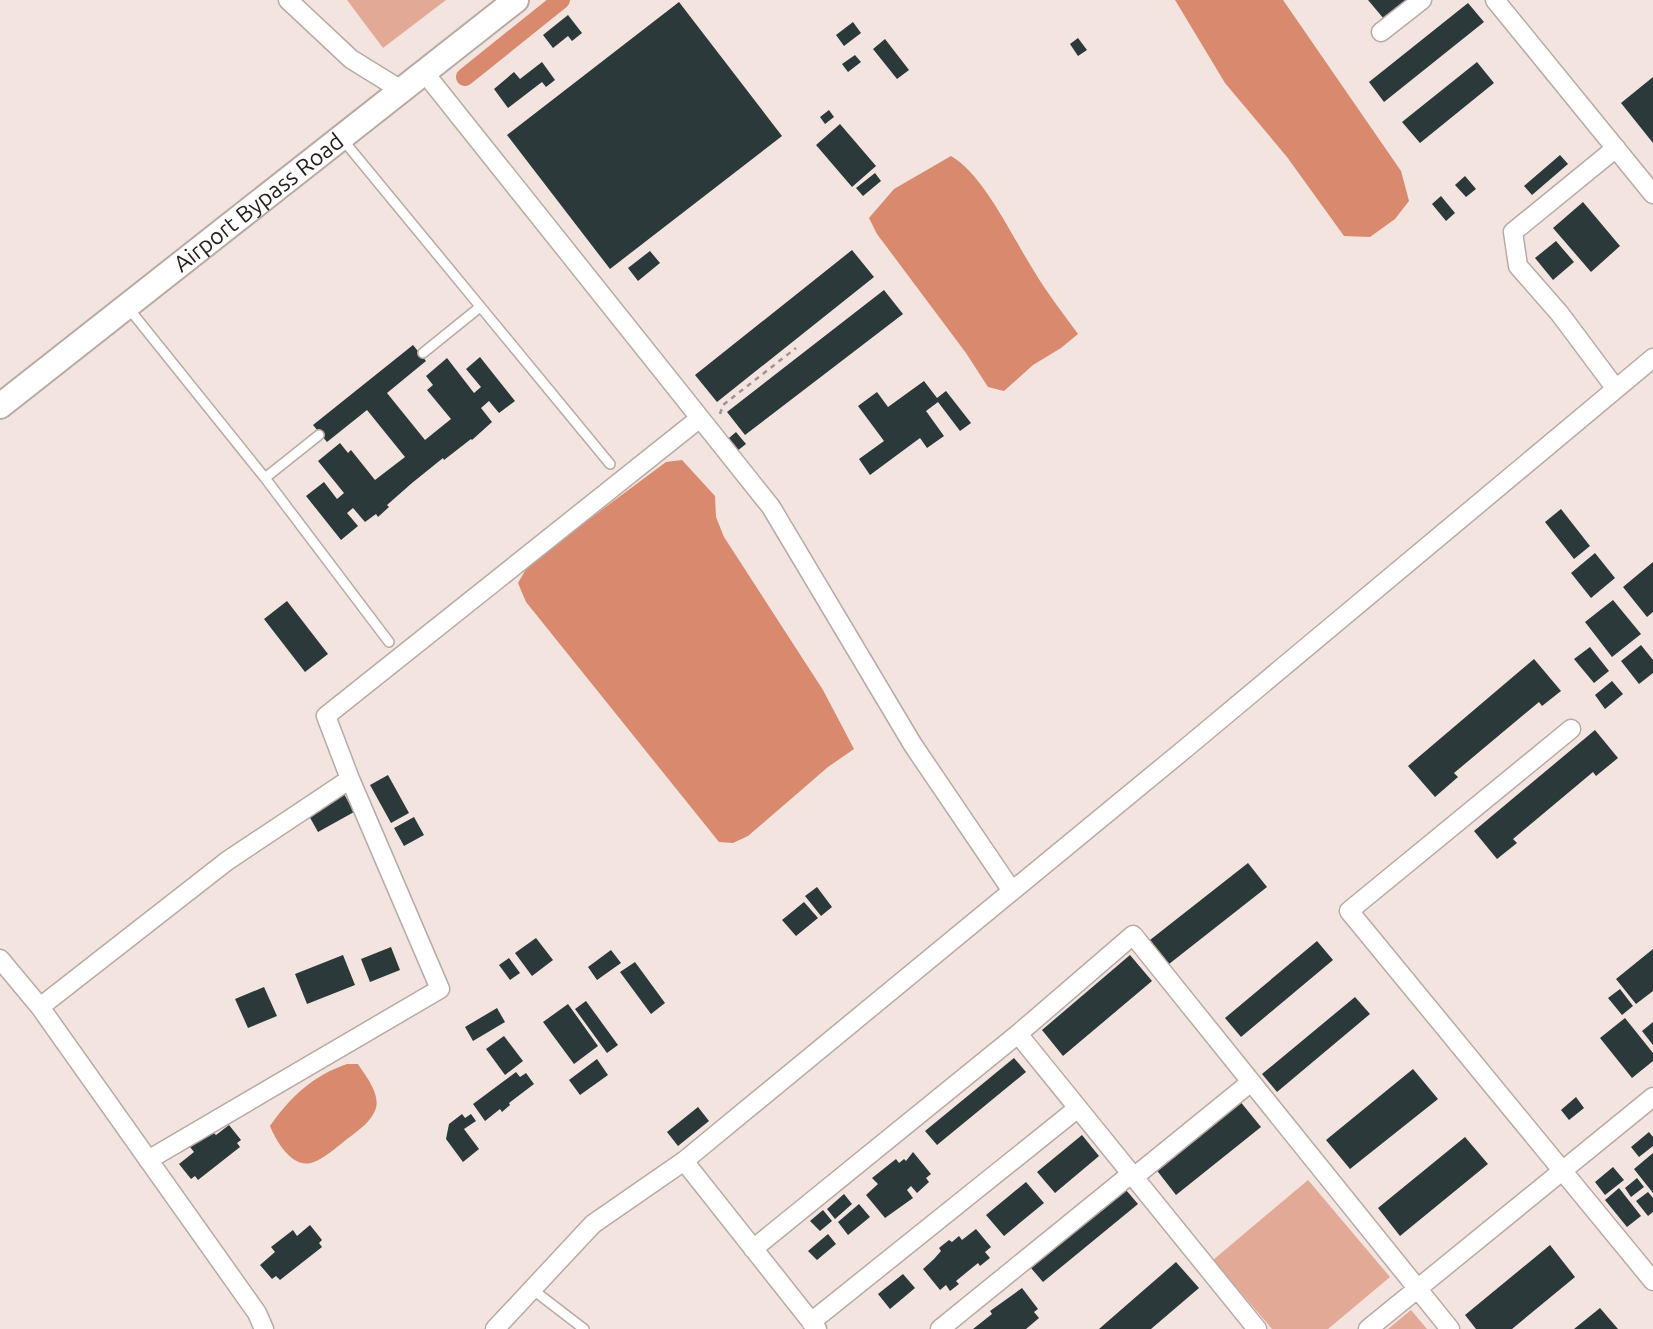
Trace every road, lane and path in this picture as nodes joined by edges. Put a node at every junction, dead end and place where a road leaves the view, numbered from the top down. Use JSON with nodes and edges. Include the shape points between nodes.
{"nodes":[{"id":1,"x":288,"y":0,"type":"edge"},
{"id":2,"x":516,"y":0,"type":"edge"},
{"id":3,"x":1422,"y":0,"type":"edge"},
{"id":4,"x":1495,"y":0,"type":"edge"},
{"id":5,"x":1381,"y":32,"type":"dead end"},
{"id":6,"x":424,"y":72,"type":"junction"},
{"id":7,"x":401,"y":90,"type":"junction"},
{"id":8,"x":348,"y":146,"type":"dead end"},
{"id":9,"x":1616,"y":148,"type":"junction"},
{"id":10,"x":1653,"y":194,"type":"edge"},
{"id":11,"x":480,"y":307,"type":"junction"},
{"id":12,"x":134,"y":315,"type":"dead end"},
{"id":13,"x":796,"y":348,"type":"dead end"},
{"id":14,"x":423,"y":353,"type":"dead end"},
{"id":15,"x":1653,"y":358,"type":"edge"},
{"id":16,"x":1616,"y":389,"type":"junction"},
{"id":17,"x":0,"y":406,"type":"edge"},
{"id":18,"x":700,"y":418,"type":"junction"},
{"id":19,"x":712,"y":433,"type":"junction"},
{"id":20,"x":319,"y":435,"type":"dead end"},
{"id":21,"x":610,"y":464,"type":"dead end"},
{"id":22,"x":265,"y":478,"type":"junction"},
{"id":23,"x":389,"y":642,"type":"dead end"},
{"id":24,"x":1571,"y":729,"type":"dead end"},
{"id":25,"x":350,"y":779,"type":"junction"},
{"id":26,"x":1012,"y":891,"type":"junction"},
{"id":27,"x":0,"y":959,"type":"edge"},
{"id":28,"x":40,"y":1007,"type":"junction"},
{"id":29,"x":1018,"y":1034,"type":"junction"},
{"id":30,"x":1251,"y":1082,"type":"junction"},
{"id":31,"x":1653,"y":1097,"type":"edge"},
{"id":32,"x":1078,"y":1108,"type":"junction"},
{"id":33,"x":148,"y":1160,"type":"junction"},
{"id":34,"x":684,"y":1161,"type":"junction"},
{"id":35,"x":1561,"y":1172,"type":"junction"},
{"id":36,"x":1133,"y":1175,"type":"junction"},
{"id":37,"x":753,"y":1249,"type":"junction"},
{"id":38,"x":1653,"y":1281,"type":"edge"},
{"id":39,"x":532,"y":1289,"type":"junction"},
{"id":40,"x":1418,"y":1289,"type":"junction"},
{"id":41,"x":814,"y":1325,"type":"edge"},
{"id":42,"x":264,"y":1329,"type":"edge"},
{"id":43,"x":495,"y":1329,"type":"edge"},
{"id":44,"x":584,"y":1329,"type":"edge"},
{"id":45,"x":940,"y":1329,"type":"edge"},
{"id":46,"x":1257,"y":1329,"type":"edge"},
{"id":47,"x":1368,"y":1329,"type":"edge"},
{"id":48,"x":1450,"y":1329,"type":"edge"}],
"edges":[{"from":1,"to":7,"type":"street","via":[[351,59]]},
{"from":2,"to":6,"type":"street","name":"Airport Bypass Road"},
{"from":3,"to":5,"type":"street"},
{"from":4,"to":9,"type":"street"},
{"from":6,"to":7,"type":"street","name":"Airport Bypass Road"},
{"from":6,"to":18,"type":"street"},
{"from":7,"to":17,"type":"street","name":"Airport Bypass Road"},
{"from":8,"to":11,"type":"lane"},
{"from":9,"to":10,"type":"street"},
{"from":9,"to":16,"type":"street","via":[[1513,232],[1518,266]]},
{"from":11,"to":14,"type":"lane"},
{"from":11,"to":21,"type":"lane"},
{"from":12,"to":22,"type":"lane"},
{"from":13,"to":19,"type":"path","via":[[723,405]]},
{"from":15,"to":16,"type":"street"},
{"from":16,"to":26,"type":"street"},
{"from":18,"to":19,"type":"street"},
{"from":18,"to":25,"type":"street","via":[[326,716]]},
{"from":19,"to":26,"type":"street","via":[[771,507],[913,745]]},
{"from":20,"to":22,"type":"lane"},
{"from":22,"to":23,"type":"lane"},
{"from":24,"to":35,"type":"street","via":[[1349,911]]},
{"from":25,"to":28,"type":"street","via":[[227,861]]},
{"from":25,"to":33,"type":"street","via":[[440,989]]},
{"from":26,"to":34,"type":"street"},
{"from":27,"to":28,"type":"street"},
{"from":28,"to":33,"type":"street"},
{"from":29,"to":30,"type":"street","via":[[1133,936]]},
{"from":29,"to":32,"type":"street"},
{"from":29,"to":37,"type":"street"},
{"from":30,"to":36,"type":"street"},
{"from":30,"to":40,"type":"street"},
{"from":31,"to":35,"type":"street"},
{"from":32,"to":36,"type":"street"},
{"from":32,"to":41,"type":"street"},
{"from":33,"to":42,"type":"street"},
{"from":34,"to":37,"type":"street"},
{"from":34,"to":39,"type":"street","via":[[593,1224]]},
{"from":35,"to":38,"type":"street"},
{"from":35,"to":40,"type":"street"},
{"from":36,"to":45,"type":"street"},
{"from":36,"to":46,"type":"street"},
{"from":37,"to":41,"type":"street"},
{"from":39,"to":43,"type":"street"},
{"from":39,"to":44,"type":"lane"},
{"from":40,"to":47,"type":"street"},
{"from":40,"to":48,"type":"street"}]}
